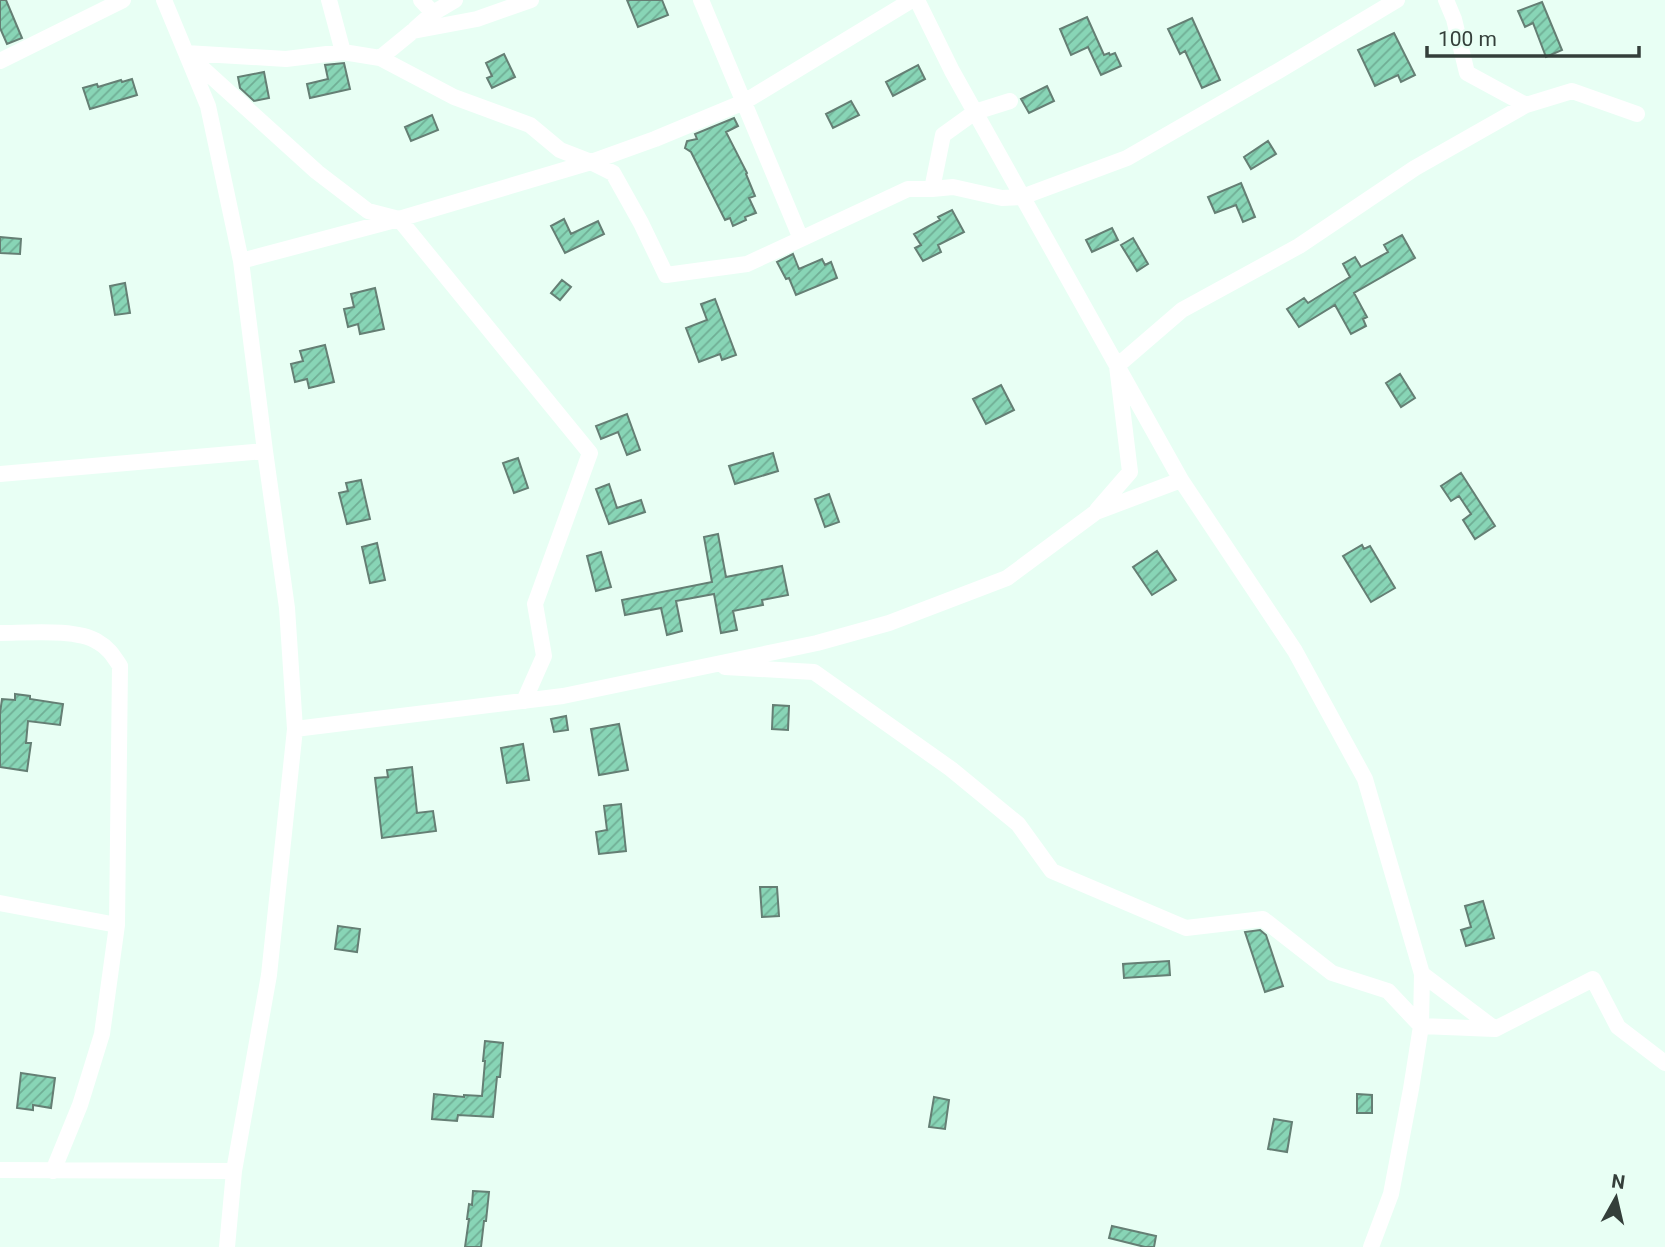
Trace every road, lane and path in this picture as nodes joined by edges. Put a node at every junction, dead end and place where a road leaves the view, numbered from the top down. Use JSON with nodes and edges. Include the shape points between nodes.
{"nodes":[{"id":1,"x":123,"y":0,"type":"edge"},
{"id":2,"x":164,"y":0,"type":"edge"},
{"id":3,"x":329,"y":0,"type":"edge"},
{"id":4,"x":421,"y":0,"type":"edge"},
{"id":5,"x":455,"y":0,"type":"edge"},
{"id":6,"x":531,"y":0,"type":"edge"},
{"id":7,"x":701,"y":0,"type":"edge"},
{"id":8,"x":912,"y":0,"type":"edge"},
{"id":9,"x":918,"y":0,"type":"edge"},
{"id":10,"x":1397,"y":0,"type":"edge"},
{"id":11,"x":1446,"y":0,"type":"edge"},
{"id":12,"x":433,"y":13,"type":"junction"},
{"id":13,"x":413,"y":31,"type":"junction"},
{"id":14,"x":342,"y":52,"type":"junction"},
{"id":15,"x":186,"y":53,"type":"junction"},
{"id":16,"x":380,"y":58,"type":"junction"},
{"id":17,"x":0,"y":61,"type":"edge"},
{"id":18,"x":1010,"y":101,"type":"dead end"},
{"id":19,"x":744,"y":103,"type":"junction"},
{"id":20,"x":1526,"y":105,"type":"junction"},
{"id":21,"x":975,"y":112,"type":"junction"},
{"id":22,"x":1637,"y":114,"type":"dead end"},
{"id":23,"x":591,"y":162,"type":"junction"},
{"id":24,"x":932,"y":189,"type":"junction"},
{"id":25,"x":1022,"y":197,"type":"junction"},
{"id":26,"x":399,"y":219,"type":"junction"},
{"id":27,"x":801,"y":239,"type":"junction"},
{"id":28,"x":241,"y":261,"type":"junction"},
{"id":29,"x":1117,"y":366,"type":"junction"},
{"id":30,"x":265,"y":452,"type":"junction"},
{"id":31,"x":0,"y":474,"type":"edge"},
{"id":32,"x":1181,"y":480,"type":"junction"},
{"id":33,"x":1096,"y":512,"type":"junction"},
{"id":34,"x":0,"y":633,"type":"edge"},
{"id":35,"x":704,"y":666,"type":"junction"},
{"id":36,"x":524,"y":701,"type":"junction"},
{"id":37,"x":295,"y":729,"type":"junction"},
{"id":38,"x":0,"y":903,"type":"edge"},
{"id":39,"x":117,"y":925,"type":"junction"},
{"id":40,"x":1422,"y":974,"type":"junction"},
{"id":41,"x":1421,"y":1026,"type":"junction"},
{"id":42,"x":1495,"y":1029,"type":"junction"},
{"id":43,"x":1665,"y":1063,"type":"edge"},
{"id":44,"x":0,"y":1170,"type":"edge"},
{"id":45,"x":53,"y":1171,"type":"junction"},
{"id":46,"x":234,"y":1171,"type":"junction"},
{"id":47,"x":227,"y":1247,"type":"edge"},
{"id":48,"x":1371,"y":1247,"type":"edge"}],
"edges":[{"from":1,"to":17,"type":"street"},
{"from":2,"to":15,"type":"street"},
{"from":3,"to":14,"type":"street"},
{"from":4,"to":12,"type":"street"},
{"from":5,"to":12,"type":"street"},
{"from":6,"to":13,"type":"street","via":[[477,19]]},
{"from":7,"to":19,"type":"street"},
{"from":8,"to":19,"type":"street"},
{"from":9,"to":21,"type":"street"},
{"from":10,"to":25,"type":"street","via":[[1127,158]]},
{"from":11,"to":20,"type":"street","via":[[1467,72]]},
{"from":12,"to":13,"type":"street"},
{"from":13,"to":16,"type":"street"},
{"from":14,"to":15,"type":"street","via":[[286,59]]},
{"from":14,"to":16,"type":"street"},
{"from":15,"to":26,"type":"street","via":[[317,172],[368,211]]},
{"from":15,"to":28,"type":"street","via":[[208,106]]},
{"from":16,"to":23,"type":"street","via":[[454,97],[530,125],[561,150]]},
{"from":18,"to":21,"type":"street"},
{"from":19,"to":23,"type":"street"},
{"from":19,"to":27,"type":"street"},
{"from":20,"to":22,"type":"street","via":[[1572,91]]},
{"from":20,"to":29,"type":"street","via":[[1415,168],[1298,246],[1182,310]]},
{"from":21,"to":24,"type":"street","via":[[943,135]]},
{"from":21,"to":25,"type":"street"},
{"from":23,"to":26,"type":"street"},
{"from":23,"to":27,"type":"street","via":[[613,173],[666,275],[747,264]]},
{"from":24,"to":25,"type":"street","via":[[953,187],[1002,198]]},
{"from":24,"to":27,"type":"street","via":[[908,189]]},
{"from":25,"to":29,"type":"street"},
{"from":26,"to":28,"type":"street"},
{"from":26,"to":36,"type":"street","via":[[590,453],[534,604],[544,656]]},
{"from":28,"to":30,"type":"street"},
{"from":29,"to":32,"type":"street"},
{"from":29,"to":33,"type":"street","via":[[1130,472]]},
{"from":30,"to":31,"type":"street"},
{"from":30,"to":37,"type":"street","via":[[287,608]]},
{"from":32,"to":33,"type":"street"},
{"from":32,"to":40,"type":"street","via":[[1295,651],[1365,779]]},
{"from":33,"to":35,"type":"street","via":[[1007,578],[889,623]]},
{"from":34,"to":39,"type":"street","via":[[84,635],[110,650],[120,666]]},
{"from":35,"to":36,"type":"street"},
{"from":35,"to":41,"type":"street","via":[[814,672],[951,769],[1018,824],[1052,871],[1186,928],[1263,919],[1332,974],[1388,991]]},
{"from":36,"to":37,"type":"street"},
{"from":37,"to":46,"type":"street","via":[[269,975]]},
{"from":38,"to":39,"type":"street"},
{"from":39,"to":45,"type":"street","via":[[102,1034]]},
{"from":40,"to":41,"type":"street"},
{"from":40,"to":42,"type":"street"},
{"from":41,"to":42,"type":"street"},
{"from":41,"to":48,"type":"street","via":[[1391,1194]]},
{"from":42,"to":43,"type":"street","via":[[1594,979],[1618,1027]]},
{"from":44,"to":45,"type":"street"},
{"from":45,"to":46,"type":"street"},
{"from":46,"to":47,"type":"street"}]}
